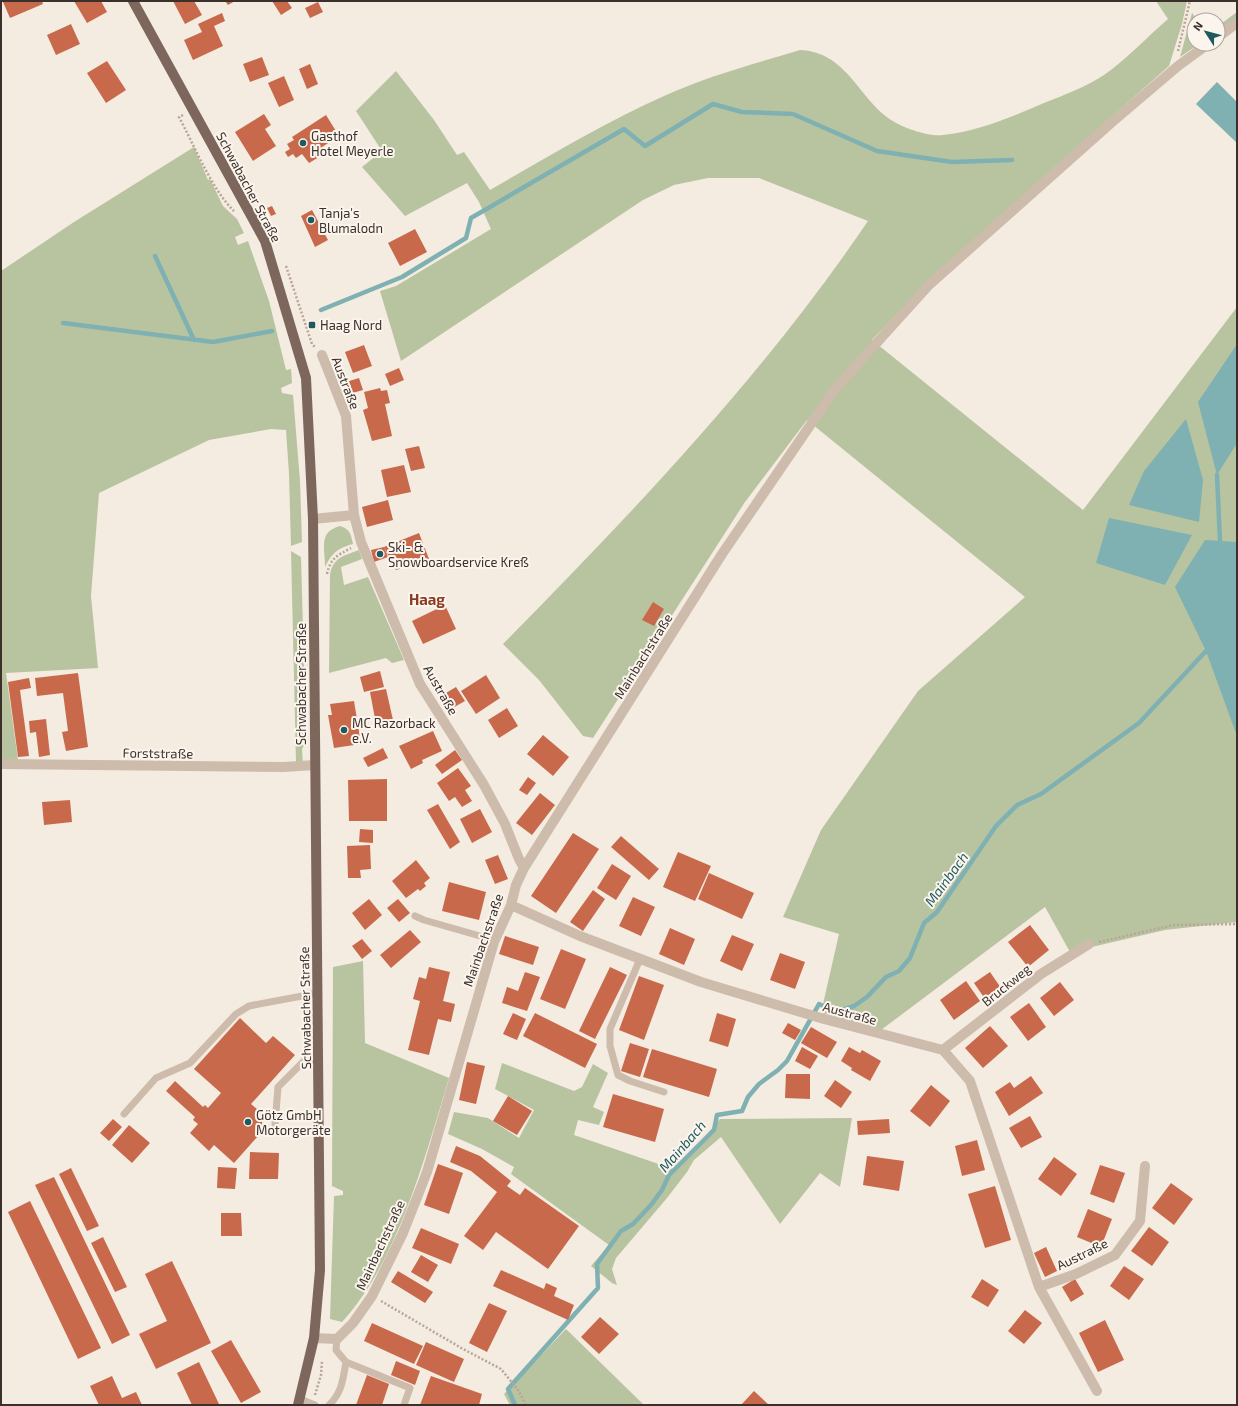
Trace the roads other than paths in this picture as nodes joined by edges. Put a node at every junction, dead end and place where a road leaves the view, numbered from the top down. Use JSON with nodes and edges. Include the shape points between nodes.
{"nodes":[{"id":1,"x":133,"y":1,"type":"edge"},
{"id":2,"x":1237,"y":23,"type":"edge"},
{"id":3,"x":1226,"y":31,"type":"edge"},
{"id":4,"x":1197,"y":52,"type":"edge"},
{"id":5,"x":322,"y":355,"type":"dead end"},
{"id":6,"x":354,"y":515,"type":"junction"},
{"id":7,"x":313,"y":519,"type":"junction"},
{"id":8,"x":1,"y":764,"type":"edge"},
{"id":9,"x":315,"y":766,"type":"junction"},
{"id":10,"x":524,"y":868,"type":"junction"},
{"id":11,"x":511,"y":905,"type":"junction"},
{"id":12,"x":415,"y":916,"type":"dead end"},
{"id":13,"x":494,"y":940,"type":"junction"},
{"id":14,"x":1089,"y":944,"type":"road end"},
{"id":15,"x":640,"y":959,"type":"junction"},
{"id":16,"x":318,"y":993,"type":"junction"},
{"id":17,"x":943,"y":1050,"type":"junction"},
{"id":18,"x":319,"y":1061,"type":"junction"},
{"id":19,"x":664,"y":1092,"type":"dead end"},
{"id":20,"x":124,"y":1114,"type":"dead end"},
{"id":21,"x":275,"y":1124,"type":"dead end"},
{"id":22,"x":1145,"y":1166,"type":"dead end"},
{"id":23,"x":1039,"y":1288,"type":"junction"},
{"id":24,"x":314,"y":1338,"type":"junction"},
{"id":25,"x":337,"y":1339,"type":"junction"},
{"id":26,"x":346,"y":1362,"type":"junction"},
{"id":27,"x":1097,"y":1391,"type":"dead end"},
{"id":28,"x":299,"y":1402,"type":"edge"},
{"id":29,"x":315,"y":1405,"type":"edge"},
{"id":30,"x":329,"y":1405,"type":"edge"},
{"id":31,"x":404,"y":1405,"type":"edge"}],
"edges":[{"from":1,"to":7,"type":"main road","name":"Schwabacher Straße","via":[[265,241],[306,378]]},
{"from":2,"to":3,"type":"street"},
{"from":4,"to":10,"type":"street","name":"Mainbachstraße","via":[[1111,123],[929,285],[835,389],[722,554]]},
{"from":5,"to":6,"type":"street","name":"Austraße","via":[[346,416]]},
{"from":6,"to":7,"type":"street"},
{"from":6,"to":10,"type":"street","name":"Austraße","via":[[361,542],[420,684],[484,784]]},
{"from":7,"to":9,"type":"main road","name":"Schwabacher Straße"},
{"from":8,"to":9,"type":"street","name":"Forststraße"},
{"from":9,"to":16,"type":"main road","name":"Schwabacher Straße"},
{"from":10,"to":11,"type":"street","name":"Mainbachstraße"},
{"from":11,"to":13,"type":"street","name":"Mainbachstraße"},
{"from":11,"to":15,"type":"street","name":"Austraße"},
{"from":12,"to":13,"type":"lane"},
{"from":13,"to":25,"type":"street","name":"Mainbachstraße","via":[[426,1172],[402,1233],[372,1296]]},
{"from":14,"to":17,"type":"street","name":"Bruckweg","via":[[1041,974]]},
{"from":15,"to":17,"type":"street","name":"Austraße","via":[[701,982],[824,1019]]},
{"from":15,"to":19,"type":"lane","via":[[610,1029],[610,1046],[618,1075],[630,1082]]},
{"from":16,"to":18,"type":"main road","name":"Schwabacher Straße"},
{"from":16,"to":20,"type":"lane","via":[[249,1006],[236,1014],[190,1063],[156,1078]]},
{"from":17,"to":23,"type":"street","via":[[970,1081]]},
{"from":18,"to":21,"type":"lane","via":[[304,1061],[278,1087]]},
{"from":18,"to":24,"type":"main road","name":"Schwabacher Straße","via":[[320,1270]]},
{"from":22,"to":23,"type":"street","name":"Austraße","via":[[1140,1221],[1115,1255]]},
{"from":23,"to":27,"type":"street"},
{"from":24,"to":25,"type":"street"},
{"from":24,"to":28,"type":"main road","name":"Schwabacher Straße"},
{"from":25,"to":26,"type":"lane","via":[[336,1350]]},
{"from":26,"to":30,"type":"lane","via":[[337,1398]]},
{"from":26,"to":31,"type":"lane","via":[[410,1388]]},
{"from":28,"to":29,"type":"lane"}]}
